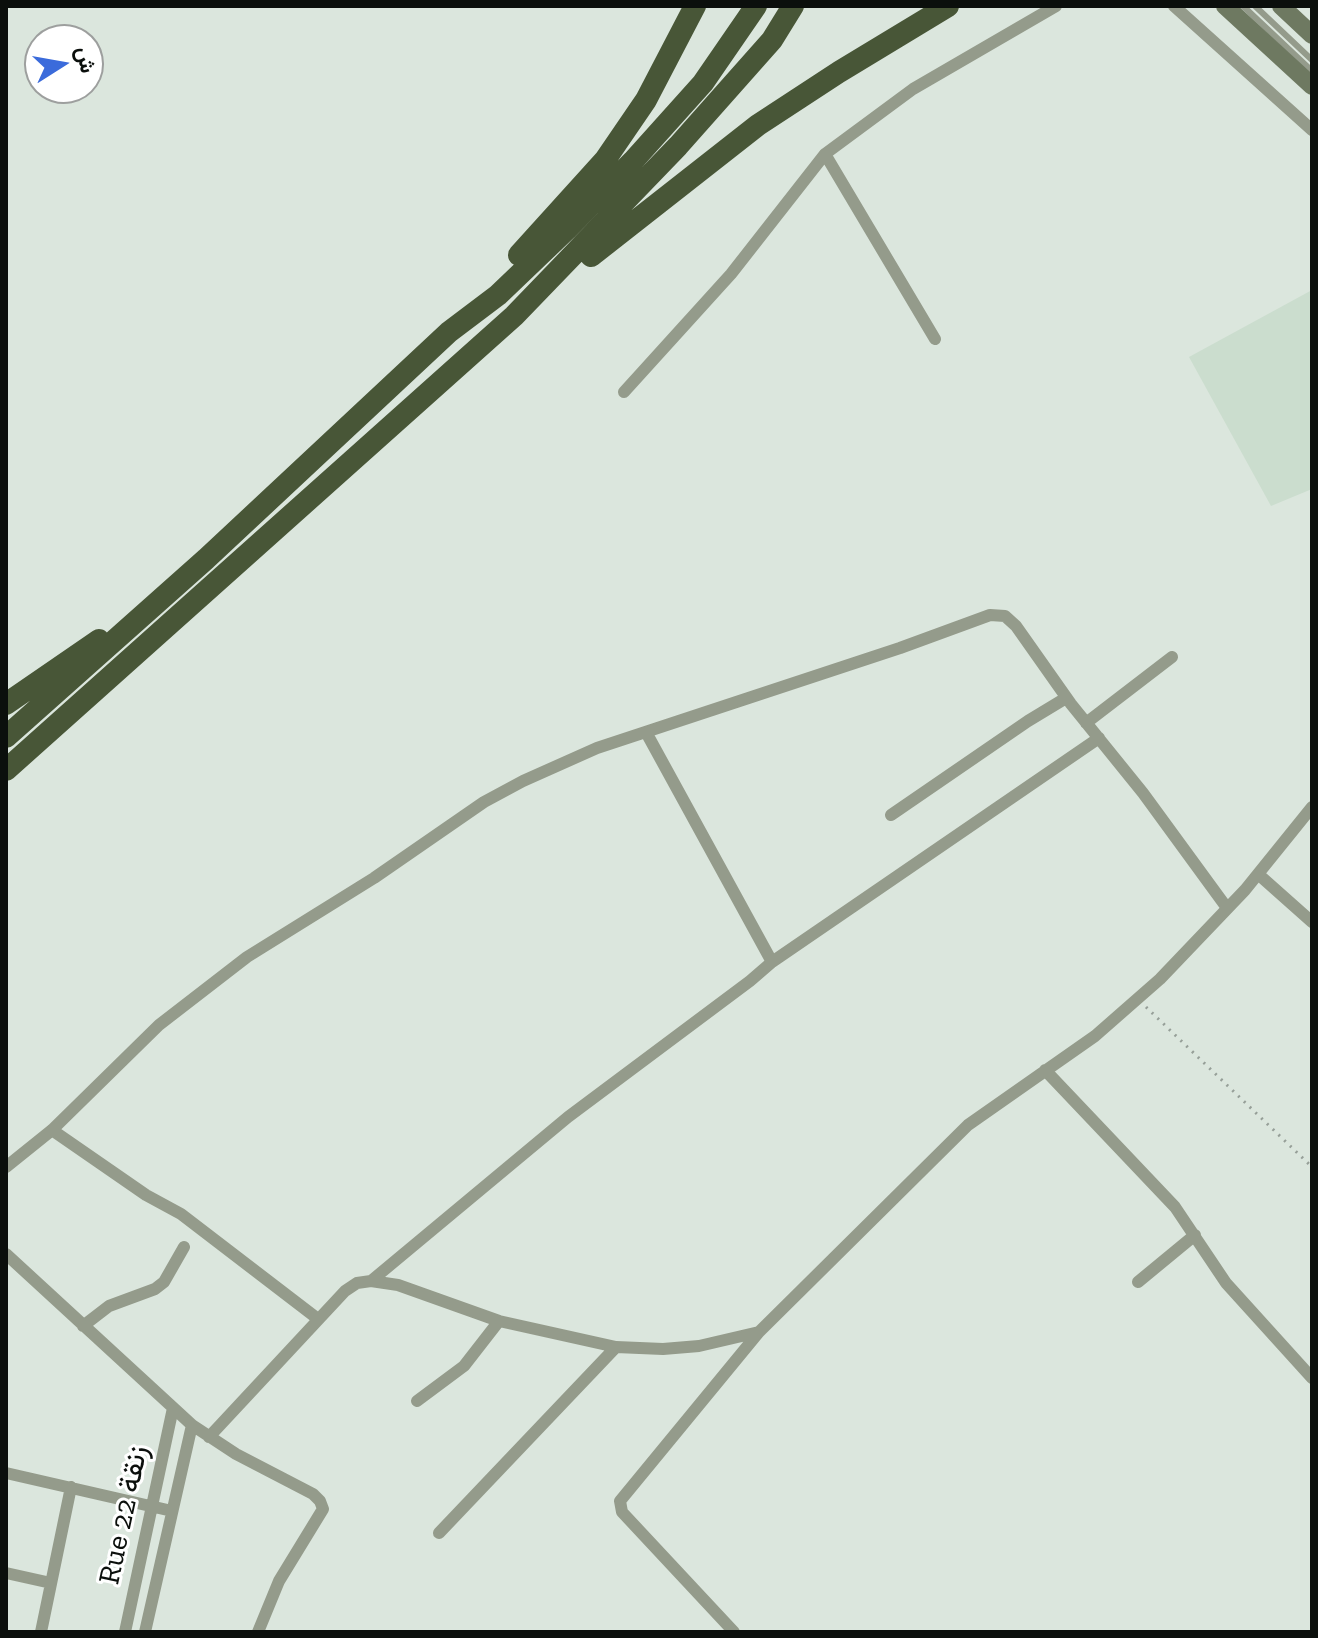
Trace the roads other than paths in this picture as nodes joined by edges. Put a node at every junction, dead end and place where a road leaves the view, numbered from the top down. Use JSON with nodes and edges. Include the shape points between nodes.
{"nodes":[{"id":1,"x":695,"y":6,"type":"edge"},
{"id":2,"x":756,"y":6,"type":"edge"},
{"id":3,"x":793,"y":6,"type":"edge"},
{"id":4,"x":948,"y":6,"type":"edge"},
{"id":5,"x":1056,"y":6,"type":"edge"},
{"id":6,"x":1174,"y":6,"type":"edge"},
{"id":7,"x":1225,"y":6,"type":"edge"},
{"id":8,"x":1243,"y":6,"type":"edge"},
{"id":9,"x":1255,"y":6,"type":"edge"},
{"id":10,"x":1281,"y":6,"type":"edge"},
{"id":11,"x":1312,"y":35,"type":"edge"},
{"id":12,"x":1312,"y":60,"type":"edge"},
{"id":13,"x":1312,"y":71,"type":"edge"},
{"id":14,"x":1312,"y":86,"type":"edge"},
{"id":15,"x":1312,"y":130,"type":"edge"},
{"id":16,"x":825,"y":154,"type":"junction"},
{"id":17,"x":514,"y":316,"type":"junction"},
{"id":18,"x":449,"y":332,"type":"junction"},
{"id":19,"x":935,"y":339,"type":"dead end"},
{"id":20,"x":624,"y":392,"type":"dead end"},
{"id":21,"x":158,"y":602,"type":"junction"},
{"id":22,"x":1172,"y":657,"type":"dead end"},
{"id":23,"x":1066,"y":698,"type":"junction"},
{"id":24,"x":6,"y":704,"type":"edge"},
{"id":25,"x":1086,"y":723,"type":"junction"},
{"id":26,"x":647,"y":734,"type":"junction"},
{"id":27,"x":6,"y":737,"type":"edge"},
{"id":28,"x":1099,"y":738,"type":"junction"},
{"id":29,"x":6,"y":770,"type":"edge"},
{"id":30,"x":1312,"y":807,"type":"edge"},
{"id":31,"x":891,"y":815,"type":"dead end"},
{"id":32,"x":1258,"y":874,"type":"junction"},
{"id":33,"x":1227,"y":908,"type":"junction"},
{"id":34,"x":1312,"y":922,"type":"edge"},
{"id":35,"x":772,"y":962,"type":"junction"},
{"id":36,"x":1045,"y":1070,"type":"junction"},
{"id":37,"x":52,"y":1130,"type":"junction"},
{"id":38,"x":6,"y":1167,"type":"edge"},
{"id":39,"x":1195,"y":1235,"type":"junction"},
{"id":40,"x":184,"y":1247,"type":"dead end"},
{"id":41,"x":6,"y":1254,"type":"edge"},
{"id":42,"x":371,"y":1281,"type":"junction"},
{"id":43,"x":1138,"y":1282,"type":"dead end"},
{"id":44,"x":318,"y":1319,"type":"junction"},
{"id":45,"x":499,"y":1321,"type":"junction"},
{"id":46,"x":83,"y":1326,"type":"junction"},
{"id":47,"x":759,"y":1332,"type":"junction"},
{"id":48,"x":616,"y":1347,"type":"junction"},
{"id":49,"x":1312,"y":1378,"type":"edge"},
{"id":50,"x":417,"y":1401,"type":"dead end"},
{"id":51,"x":173,"y":1408,"type":"junction"},
{"id":52,"x":192,"y":1425,"type":"junction"},
{"id":53,"x":209,"y":1437,"type":"junction"},
{"id":54,"x":6,"y":1473,"type":"edge"},
{"id":55,"x":71,"y":1487,"type":"junction"},
{"id":56,"x":153,"y":1505,"type":"junction"},
{"id":57,"x":172,"y":1511,"type":"junction"},
{"id":58,"x":439,"y":1533,"type":"dead end"},
{"id":59,"x":6,"y":1573,"type":"edge"},
{"id":60,"x":51,"y":1583,"type":"junction"},
{"id":61,"x":41,"y":1632,"type":"edge"},
{"id":62,"x":125,"y":1632,"type":"edge"},
{"id":63,"x":145,"y":1632,"type":"edge"},
{"id":64,"x":258,"y":1632,"type":"edge"},
{"id":65,"x":734,"y":1632,"type":"edge"}],
"edges":[{"from":1,"to":18,"type":"highway","via":[[646,100],[605,160]]},
{"from":2,"to":18,"type":"highway","via":[[703,83],[633,161],[498,295]]},
{"from":3,"to":17,"type":"highway","via":[[772,40],[678,146]]},
{"from":4,"to":17,"type":"highway","via":[[758,125]]},
{"from":5,"to":16,"type":"street","via":[[913,89]]},
{"from":6,"to":15,"type":"street"},
{"from":7,"to":14,"type":"main road"},
{"from":8,"to":13,"type":"lane"},
{"from":9,"to":12,"type":"lane"},
{"from":10,"to":11,"type":"main road"},
{"from":16,"to":19,"type":"street"},
{"from":16,"to":20,"type":"street","via":[[731,274]]},
{"from":17,"to":29,"type":"highway"},
{"from":18,"to":21,"type":"highway"},
{"from":21,"to":24,"type":"highway"},
{"from":21,"to":27,"type":"highway"},
{"from":22,"to":25,"type":"street"},
{"from":23,"to":25,"type":"street"},
{"from":23,"to":26,"type":"street","via":[[1016,626],[1005,616],[990,615]]},
{"from":23,"to":31,"type":"street"},
{"from":25,"to":28,"type":"street"},
{"from":26,"to":35,"type":"street"},
{"from":26,"to":37,"type":"street","via":[[597,748],[484,802],[247,957],[159,1025]]},
{"from":28,"to":33,"type":"street"},
{"from":28,"to":35,"type":"street"},
{"from":30,"to":32,"type":"street"},
{"from":32,"to":33,"type":"street"},
{"from":32,"to":34,"type":"street"},
{"from":33,"to":36,"type":"street","via":[[1160,979],[1095,1036]]},
{"from":35,"to":42,"type":"street","via":[[568,1117]]},
{"from":36,"to":39,"type":"street","via":[[1175,1207]]},
{"from":36,"to":47,"type":"street","via":[[968,1125]]},
{"from":37,"to":38,"type":"street"},
{"from":37,"to":44,"type":"street","via":[[181,1214]]},
{"from":39,"to":43,"type":"street"},
{"from":39,"to":49,"type":"street","via":[[1233,1292]]},
{"from":40,"to":46,"type":"street","via":[[164,1282],[109,1306]]},
{"from":41,"to":46,"type":"street"},
{"from":42,"to":44,"type":"street","via":[[345,1291]]},
{"from":42,"to":45,"type":"street","via":[[398,1285]]},
{"from":44,"to":53,"type":"street"},
{"from":45,"to":48,"type":"street"},
{"from":45,"to":50,"type":"street","via":[[464,1366]]},
{"from":46,"to":51,"type":"street"},
{"from":47,"to":48,"type":"street","via":[[699,1346]]},
{"from":47,"to":65,"type":"street","via":[[619,1505]]},
{"from":48,"to":58,"type":"street"},
{"from":51,"to":52,"type":"street"},
{"from":51,"to":56,"type":"street","name":"Rue 22 زنقة"},
{"from":52,"to":53,"type":"street"},
{"from":52,"to":57,"type":"street","name":"Rue 22 زنقة"},
{"from":53,"to":64,"type":"street","via":[[313,1494],[323,1509],[279,1581]]},
{"from":54,"to":55,"type":"street"},
{"from":55,"to":56,"type":"street"},
{"from":55,"to":60,"type":"street"},
{"from":56,"to":57,"type":"street"},
{"from":56,"to":62,"type":"street","name":"Rue 22 زنقة"},
{"from":57,"to":63,"type":"street","name":"Rue 22 زنقة"},
{"from":59,"to":60,"type":"street"},
{"from":60,"to":61,"type":"street"}]}
